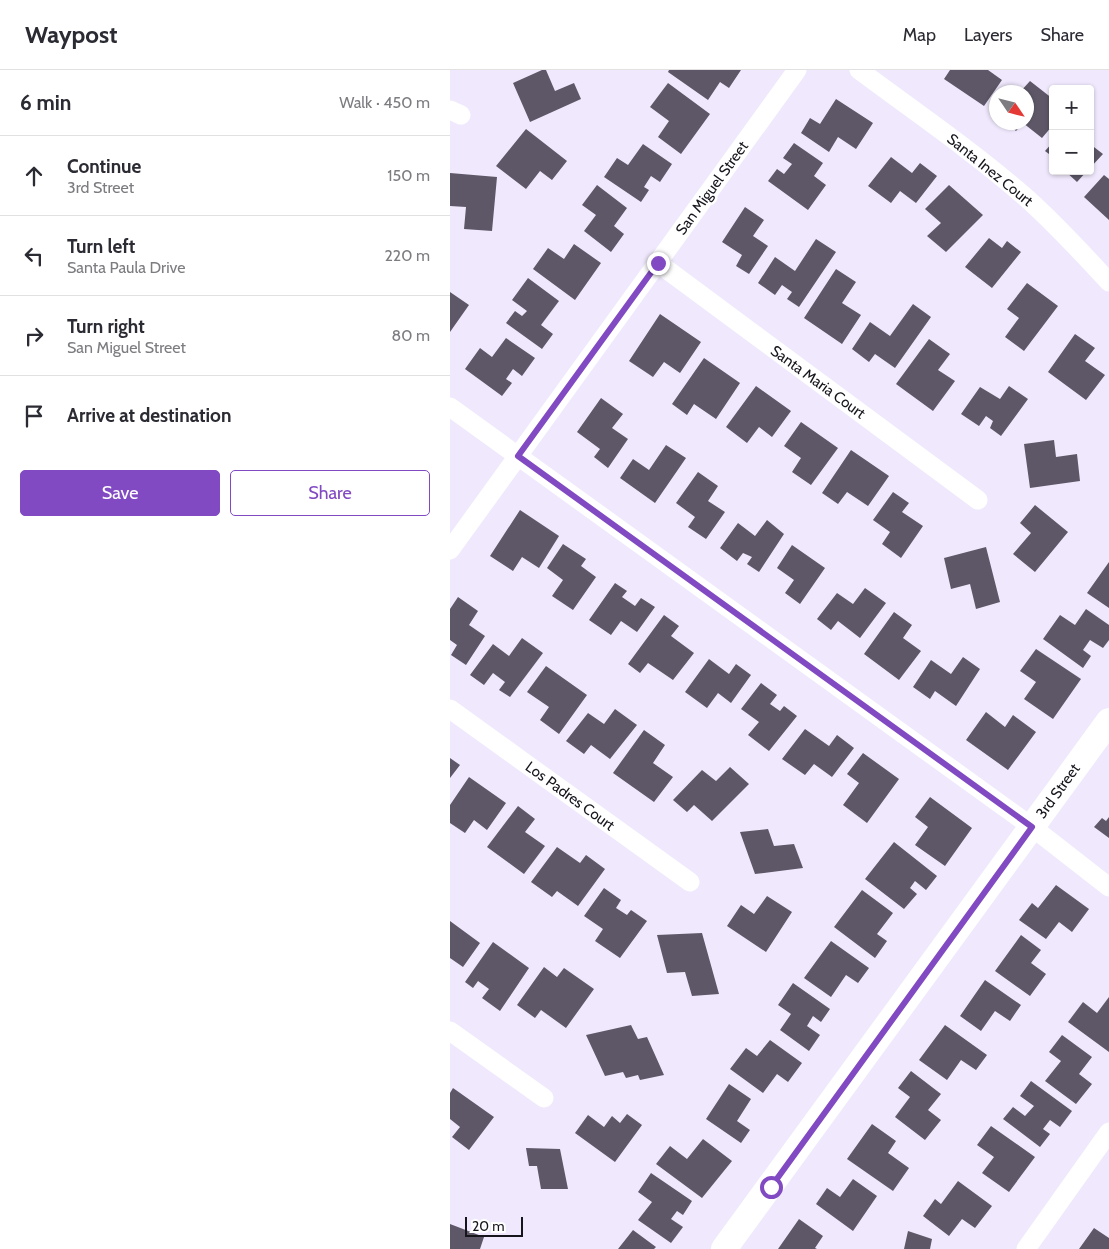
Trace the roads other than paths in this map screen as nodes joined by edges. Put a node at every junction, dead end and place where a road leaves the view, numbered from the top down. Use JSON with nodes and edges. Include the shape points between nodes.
{"nodes":[{"id":1,"x":797,"y":70,"type":"edge"},
{"id":2,"x":859,"y":70,"type":"edge"},
{"id":3,"x":658,"y":263,"type":"junction"},
{"id":4,"x":1109,"y":282,"type":"edge"},
{"id":5,"x":450,"y":407,"type":"edge"},
{"id":6,"x":518,"y":456,"type":"junction"},
{"id":7,"x":978,"y":500,"type":"dead end"},
{"id":8,"x":450,"y":550,"type":"edge"},
{"id":9,"x":450,"y":709,"type":"edge"},
{"id":10,"x":1109,"y":721,"type":"edge"},
{"id":11,"x":1032,"y":827,"type":"junction"},
{"id":12,"x":690,"y":882,"type":"dead end"},
{"id":13,"x":1109,"y":887,"type":"edge"},
{"id":14,"x":450,"y":1031,"type":"edge"},
{"id":15,"x":544,"y":1098,"type":"dead end"},
{"id":16,"x":1109,"y":1132,"type":"edge"},
{"id":17,"x":724,"y":1249,"type":"edge"},
{"id":18,"x":1026,"y":1249,"type":"edge"}],
"edges":[{"from":1,"to":3,"type":"street","name":"San Miguel Street"},
{"from":2,"to":4,"type":"street","name":"Santa Inez Court","via":[[1025,196]]},
{"from":3,"to":6,"type":"street","name":"San Miguel Street"},
{"from":3,"to":7,"type":"street","name":"Santa Maria Court"},
{"from":5,"to":6,"type":"street"},
{"from":6,"to":8,"type":"street","name":"San Miguel Street"},
{"from":6,"to":11,"type":"street"},
{"from":9,"to":12,"type":"street","name":"Los Padres Court"},
{"from":10,"to":11,"type":"street","name":"3rd Street"},
{"from":11,"to":13,"type":"street"},
{"from":11,"to":17,"type":"street","name":"3rd Street"},
{"from":14,"to":15,"type":"street"},
{"from":16,"to":18,"type":"street"}]}
